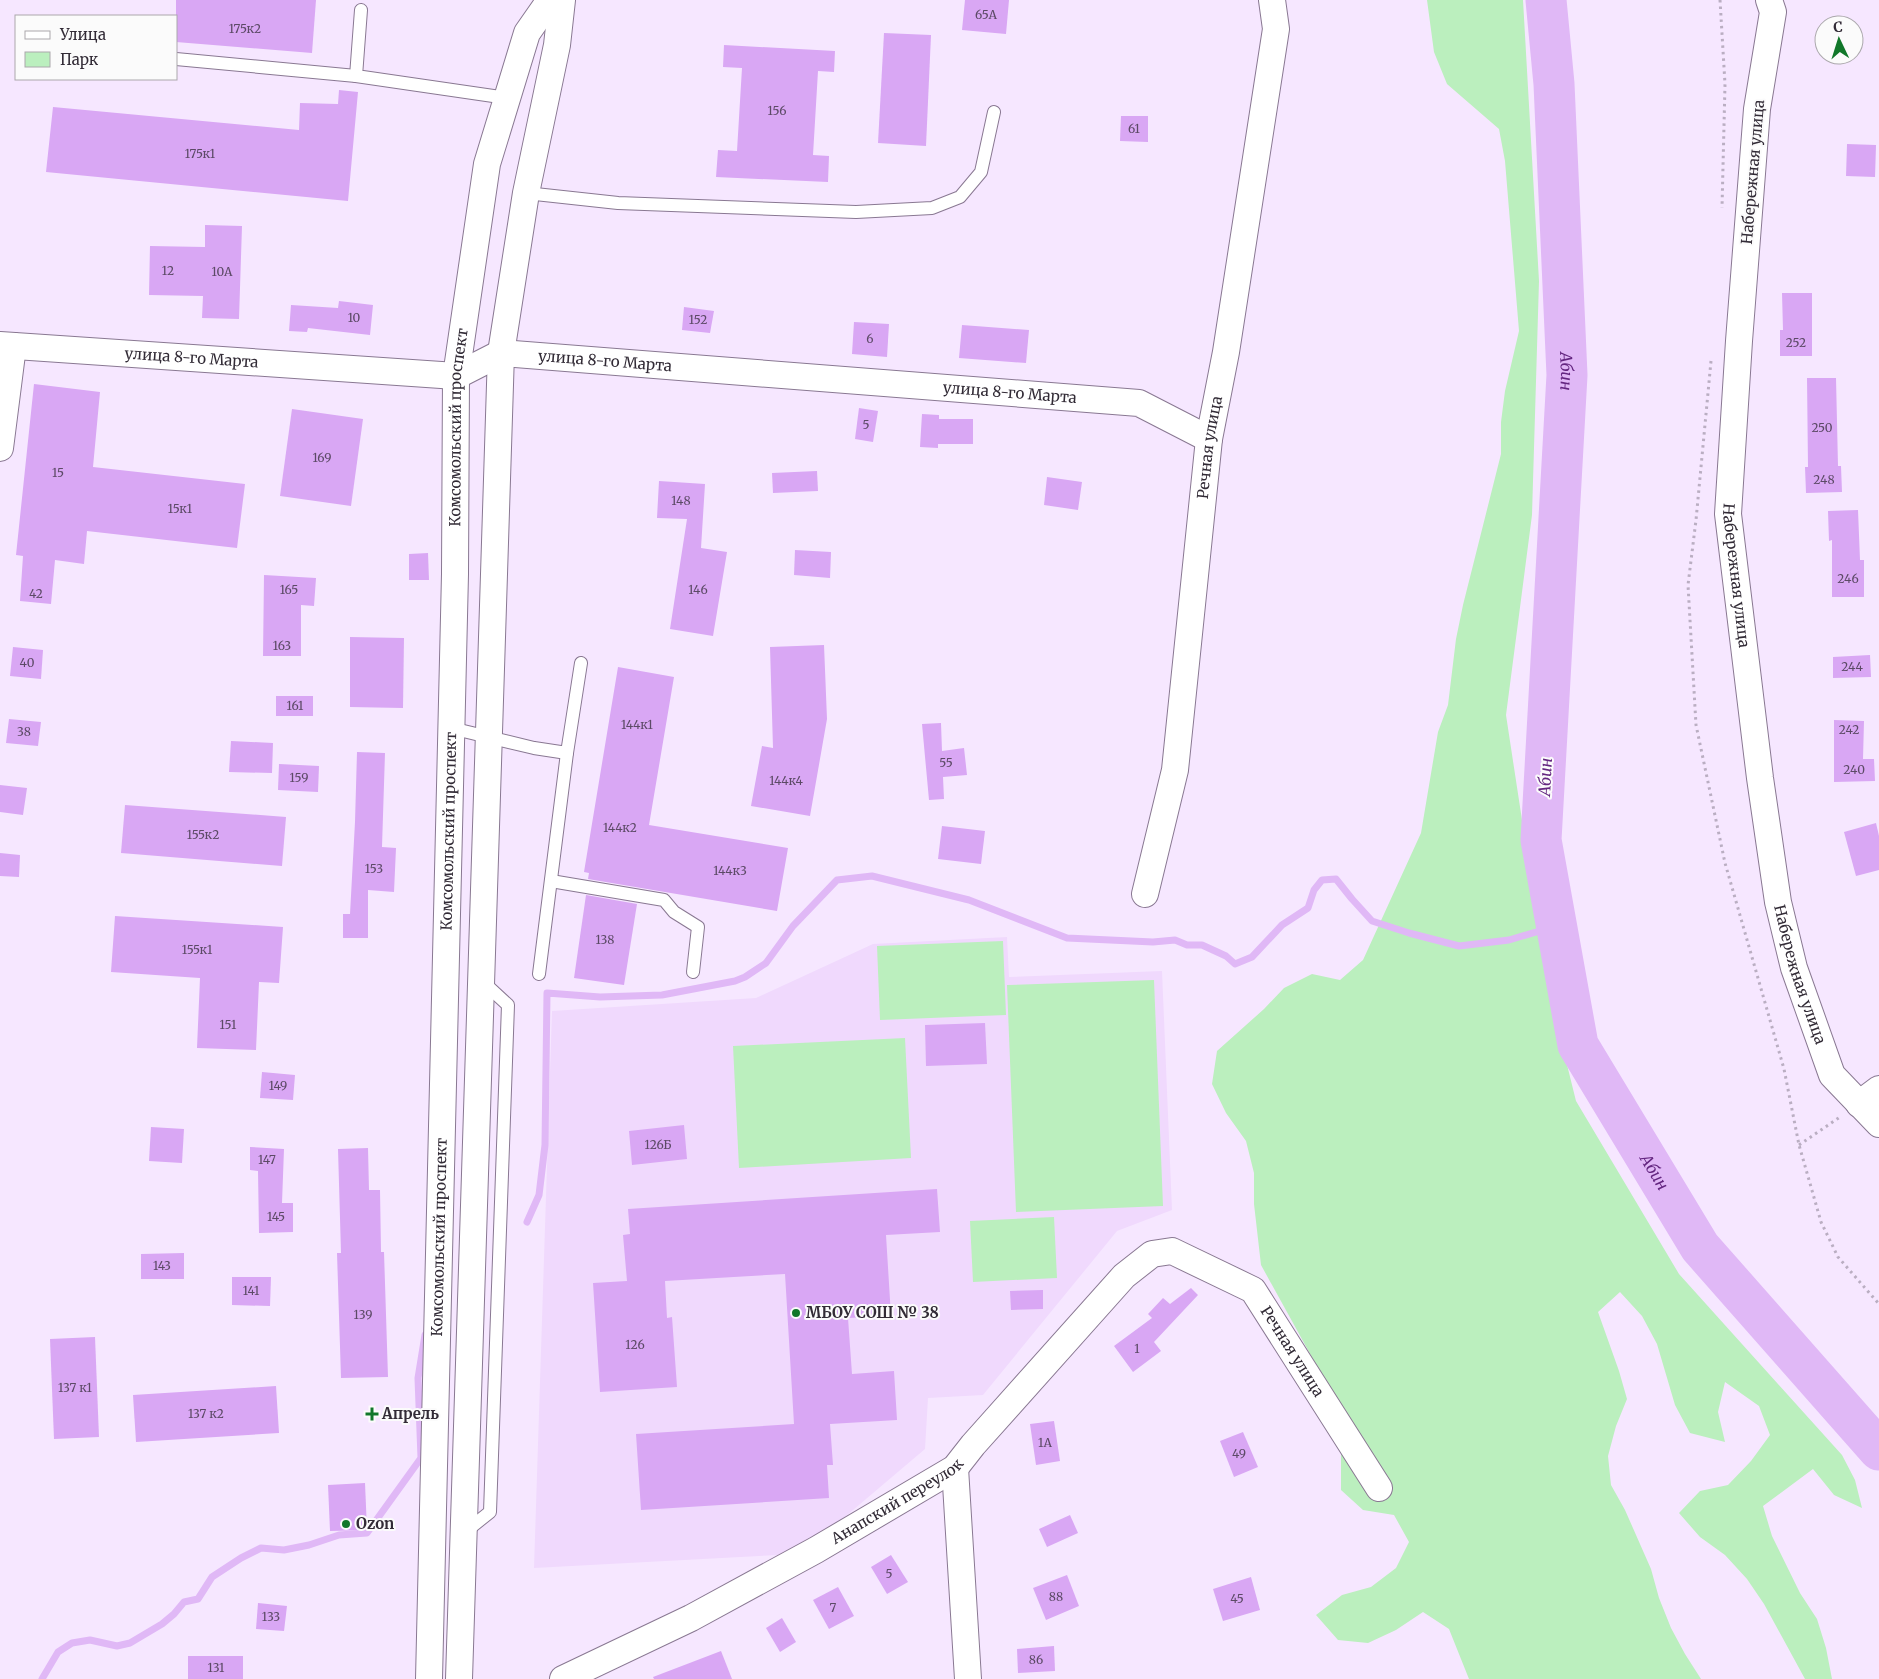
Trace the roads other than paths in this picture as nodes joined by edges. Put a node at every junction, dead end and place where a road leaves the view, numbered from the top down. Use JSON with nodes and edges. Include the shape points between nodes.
{"nodes":[{"id":1,"x":550,"y":0,"type":"edge"},
{"id":2,"x":562,"y":0,"type":"edge"},
{"id":3,"x":1272,"y":0,"type":"edge"},
{"id":4,"x":1770,"y":0,"type":"edge"},
{"id":5,"x":361,"y":10,"type":"dead end"},
{"id":6,"x":178,"y":60,"type":"edge"},
{"id":7,"x":356,"y":76,"type":"junction"},
{"id":8,"x":507,"y":98,"type":"junction"},
{"id":9,"x":994,"y":112,"type":"dead end"},
{"id":10,"x":526,"y":193,"type":"junction"},
{"id":11,"x":7,"y":345,"type":"edge"},
{"id":12,"x":501,"y":353,"type":"junction"},
{"id":13,"x":456,"y":376,"type":"junction"},
{"id":14,"x":1209,"y":439,"type":"junction"},
{"id":15,"x":0,"y":448,"type":"edge"},
{"id":16,"x":581,"y":663,"type":"dead end"},
{"id":17,"x":451,"y":728,"type":"junction"},
{"id":18,"x":489,"y":737,"type":"junction"},
{"id":19,"x":567,"y":753,"type":"junction"},
{"id":20,"x":550,"y":881,"type":"junction"},
{"id":21,"x":1145,"y":894,"type":"dead end"},
{"id":22,"x":692,"y":972,"type":"dead end"},
{"id":23,"x":539,"y":974,"type":"dead end"},
{"id":24,"x":1869,"y":1096,"type":"edge"},
{"id":25,"x":1879,"y":1124,"type":"edge"},
{"id":26,"x":1172,"y":1251,"type":"joint"},
{"id":27,"x":955,"y":1468,"type":"junction"},
{"id":28,"x":1379,"y":1488,"type":"dead end"},
{"id":29,"x":429,"y":1679,"type":"edge"},
{"id":30,"x":459,"y":1679,"type":"edge"},
{"id":31,"x":563,"y":1679,"type":"edge"},
{"id":32,"x":968,"y":1679,"type":"edge"}],
"edges":[{"from":1,"to":8,"type":"street","name":"Комсомольский проспект","via":[[527,33]]},
{"from":2,"to":10,"type":"street","via":[[557,45]]},
{"from":3,"to":14,"type":"street","name":"Речная улица","via":[[1276,29],[1226,352]]},
{"from":4,"to":24,"type":"street","name":"Набережная улица","via":[[1773,12],[1757,108],[1728,514],[1778,902],[1794,968],[1832,1075]]},
{"from":5,"to":7,"type":"lane"},
{"from":6,"to":7,"type":"lane"},
{"from":7,"to":8,"type":"lane"},
{"from":8,"to":13,"type":"street","name":"Комсомольский проспект","via":[[487,164]]},
{"from":9,"to":10,"type":"lane","via":[[981,172],[960,197],[932,208],[856,212],[618,203]]},
{"from":10,"to":12,"type":"street"},
{"from":11,"to":13,"type":"street","name":"улица 8-го Марта"},
{"from":11,"to":15,"type":"street"},
{"from":12,"to":13,"type":"street"},
{"from":12,"to":14,"type":"street","name":"улица 8-го Марта","via":[[1139,404]]},
{"from":12,"to":18,"type":"street"},
{"from":13,"to":17,"type":"street","name":"Комсомольский проспект"},
{"from":14,"to":21,"type":"street","name":"Речная улица","via":[[1175,770]]},
{"from":16,"to":19,"type":"lane"},
{"from":17,"to":18,"type":"lane"},
{"from":17,"to":29,"type":"street","name":"Комсомольский проспект"},
{"from":18,"to":19,"type":"lane"},
{"from":18,"to":30,"type":"street"},
{"from":19,"to":20,"type":"lane"},
{"from":20,"to":22,"type":"lane","via":[[664,900],[674,912],[698,926]]},
{"from":20,"to":23,"type":"lane"},
{"from":24,"to":25,"type":"street","name":"Набережная улица"},
{"from":26,"to":27,"type":"street","name":"Анапский переулок","via":[[1152,1254],[1124,1276]]},
{"from":26,"to":28,"type":"street","name":"Речная улица","via":[[1253,1290]]},
{"from":27,"to":31,"type":"street","name":"Анапский переулок","via":[[816,1550],[691,1618]]},
{"from":27,"to":32,"type":"street"}]}
